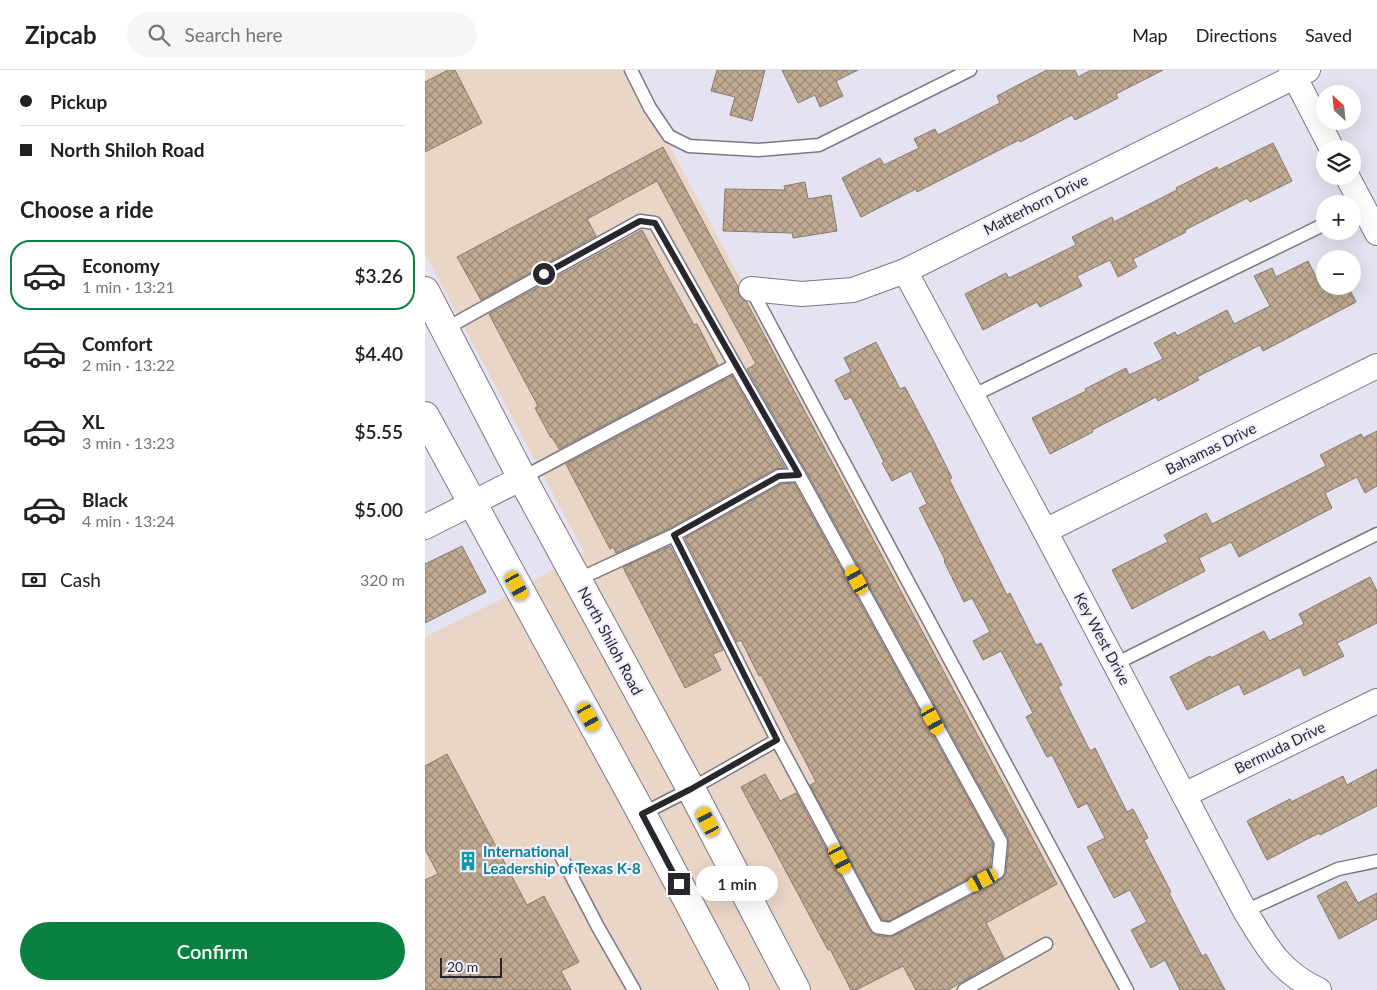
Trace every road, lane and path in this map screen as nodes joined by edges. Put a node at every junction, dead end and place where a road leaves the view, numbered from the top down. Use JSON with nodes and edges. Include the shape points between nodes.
{"nodes":[{"id":1,"x":631,"y":70,"type":"edge"},
{"id":2,"x":971,"y":70,"type":"edge"},
{"id":3,"x":1298,"y":72,"type":"edge"},
{"id":4,"x":1328,"y":140,"type":"edge"},
{"id":5,"x":1361,"y":213,"type":"edge"},
{"id":6,"x":1316,"y":228,"type":"edge"},
{"id":7,"x":1377,"y":233,"type":"edge"},
{"id":8,"x":905,"y":270,"type":"junction"},
{"id":9,"x":751,"y":289,"type":"joint"},
{"id":10,"x":425,"y":291,"type":"edge"},
{"id":11,"x":445,"y":329,"type":"junction"},
{"id":12,"x":735,"y":365,"type":"junction"},
{"id":13,"x":1377,"y":366,"type":"edge"},
{"id":14,"x":972,"y":396,"type":"junction"},
{"id":15,"x":425,"y":416,"type":"edge"},
{"id":16,"x":799,"y":475,"type":"junction"},
{"id":17,"x":522,"y":478,"type":"junction"},
{"id":18,"x":472,"y":504,"type":"junction"},
{"id":19,"x":425,"y":527,"type":"edge"},
{"id":20,"x":1045,"y":531,"type":"junction"},
{"id":21,"x":1377,"y":534,"type":"edge"},
{"id":22,"x":674,"y":535,"type":"junction"},
{"id":23,"x":577,"y":580,"type":"junction"},
{"id":24,"x":1115,"y":664,"type":"junction"},
{"id":25,"x":1377,"y":701,"type":"edge"},
{"id":26,"x":777,"y":740,"type":"junction"},
{"id":27,"x":691,"y":789,"type":"junction"},
{"id":28,"x":1184,"y":795,"type":"junction"},
{"id":29,"x":642,"y":814,"type":"junction"},
{"id":30,"x":561,"y":856,"type":"dead end"},
{"id":31,"x":1377,"y":861,"type":"edge"},
{"id":32,"x":1245,"y":911,"type":"junction"},
{"id":33,"x":1046,"y":944,"type":"dead end"},
{"id":34,"x":634,"y":990,"type":"edge"},
{"id":35,"x":735,"y":990,"type":"edge"},
{"id":36,"x":796,"y":990,"type":"edge"},
{"id":37,"x":964,"y":990,"type":"edge"},
{"id":38,"x":1127,"y":990,"type":"edge"},
{"id":39,"x":1319,"y":990,"type":"edge"}],
"edges":[{"from":1,"to":2,"type":"lane","via":[[669,136],[689,146],[758,150],[819,145]]},
{"from":3,"to":4,"type":"street"},
{"from":3,"to":8,"type":"street","name":"Matterhorn Drive"},
{"from":5,"to":7,"type":"street"},
{"from":6,"to":14,"type":"lane"},
{"from":8,"to":9,"type":"street","name":"Matterhorn Drive","via":[[853,290],[802,294]]},
{"from":8,"to":14,"type":"street","name":"Key West Drive"},
{"from":9,"to":38,"type":"lane"},
{"from":10,"to":11,"type":"main road","name":"North Shiloh Road"},
{"from":11,"to":12,"type":"lane","via":[[640,221],[655,223]]},
{"from":11,"to":17,"type":"main road","name":"North Shiloh Road"},
{"from":12,"to":16,"type":"lane"},
{"from":12,"to":17,"type":"lane"},
{"from":13,"to":20,"type":"street","name":"Bahamas Drive"},
{"from":14,"to":20,"type":"street","name":"Key West Drive"},
{"from":15,"to":18,"type":"main road"},
{"from":16,"to":22,"type":"lane","via":[[779,476]]},
{"from":16,"to":26,"type":"lane","via":[[1001,842],[998,872],[890,929],[877,927]]},
{"from":17,"to":18,"type":"street"},
{"from":17,"to":23,"type":"main road","name":"North Shiloh Road"},
{"from":18,"to":19,"type":"street"},
{"from":18,"to":29,"type":"main road"},
{"from":20,"to":24,"type":"street","name":"Key West Drive"},
{"from":21,"to":24,"type":"lane"},
{"from":22,"to":23,"type":"lane"},
{"from":22,"to":26,"type":"lane"},
{"from":23,"to":27,"type":"main road","name":"North Shiloh Road"},
{"from":24,"to":28,"type":"street","name":"Key West Drive"},
{"from":25,"to":28,"type":"street","name":"Bermuda Drive"},
{"from":26,"to":27,"type":"lane"},
{"from":27,"to":29,"type":"lane"},
{"from":27,"to":36,"type":"main road","name":"North Shiloh Road"},
{"from":28,"to":32,"type":"street","name":"Key West Drive"},
{"from":29,"to":35,"type":"main road"},
{"from":30,"to":34,"type":"lane"},
{"from":31,"to":32,"type":"lane","via":[[1338,869]]},
{"from":32,"to":39,"type":"street","name":"Key West Drive","via":[[1284,968]]},
{"from":33,"to":37,"type":"lane"}]}
